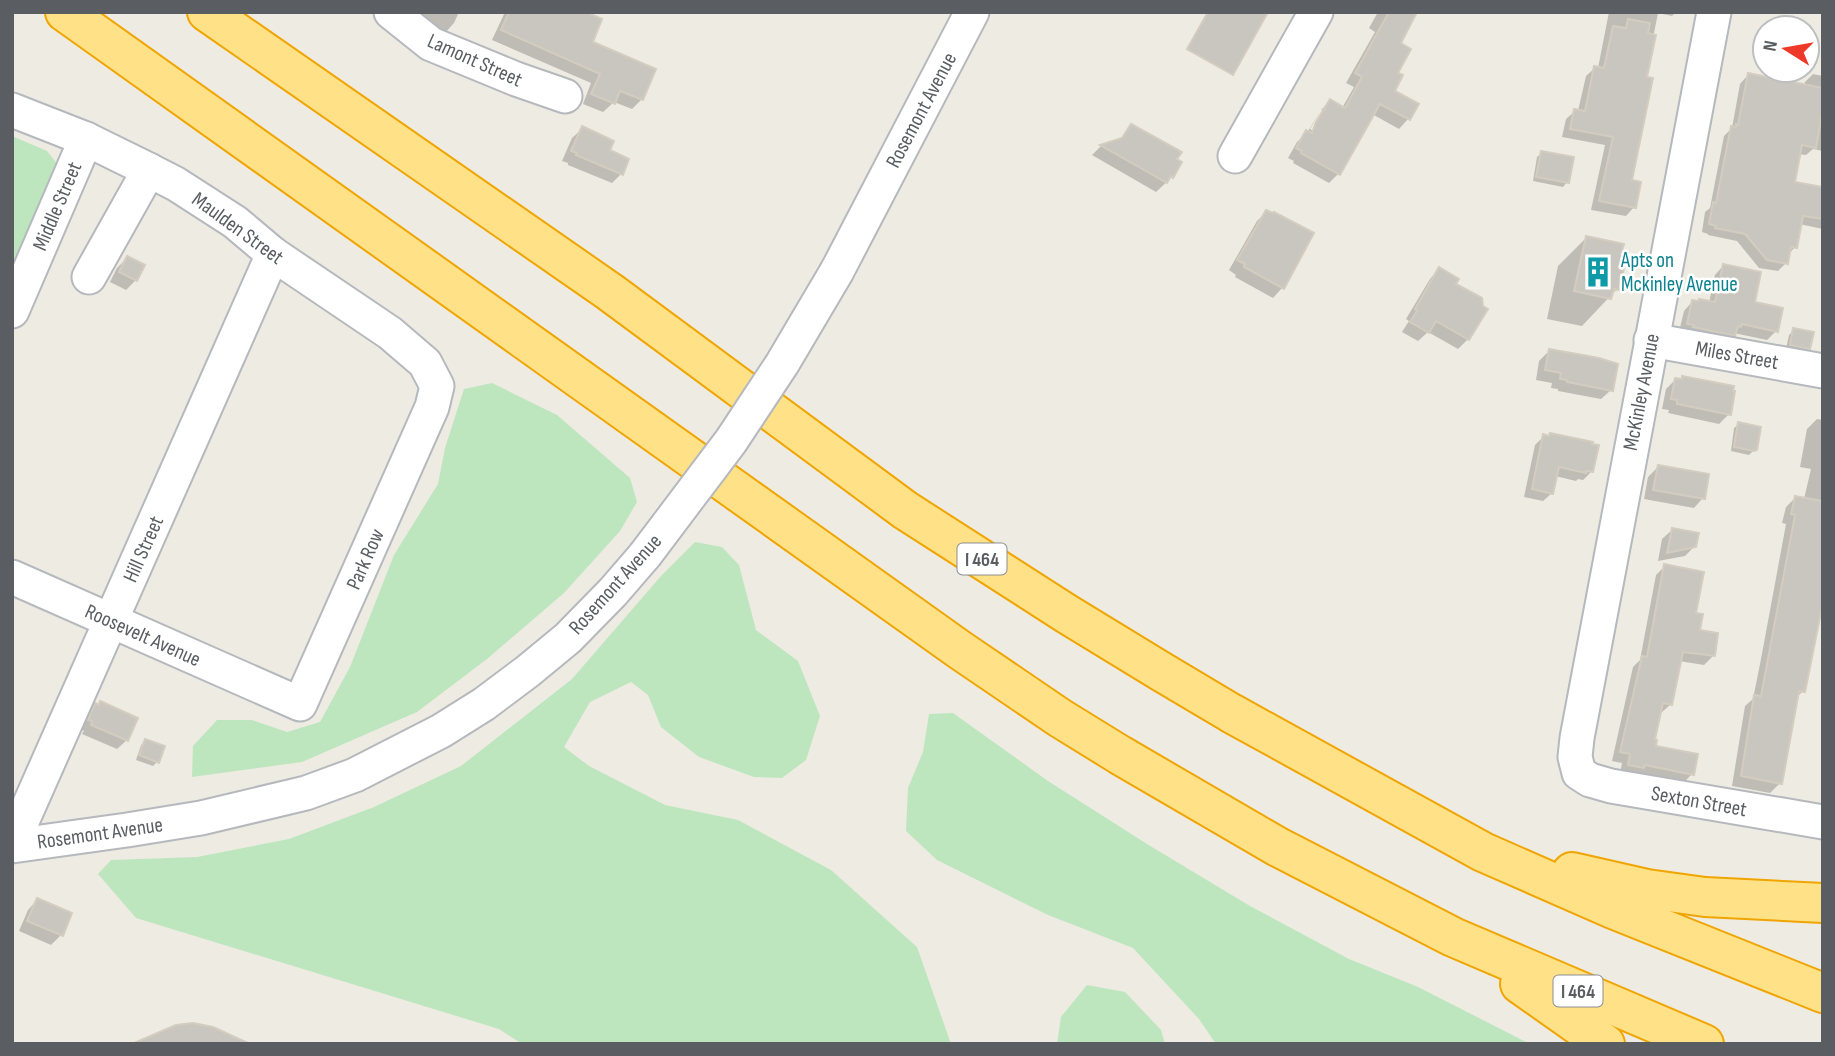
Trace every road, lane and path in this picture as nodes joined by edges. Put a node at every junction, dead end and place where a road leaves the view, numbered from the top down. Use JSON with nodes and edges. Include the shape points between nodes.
{"nodes":[{"id":1,"x":65,"y":12,"type":"edge"},
{"id":2,"x":207,"y":12,"type":"edge"},
{"id":3,"x":391,"y":12,"type":"edge"},
{"id":4,"x":972,"y":12,"type":"edge"},
{"id":5,"x":1316,"y":12,"type":"edge"},
{"id":6,"x":1714,"y":12,"type":"edge"},
{"id":7,"x":565,"y":96,"type":"dead end"},
{"id":8,"x":12,"y":110,"type":"edge"},
{"id":9,"x":86,"y":139,"type":"junction"},
{"id":10,"x":1235,"y":156,"type":"dead end"},
{"id":11,"x":149,"y":170,"type":"junction"},
{"id":12,"x":273,"y":254,"type":"junction"},
{"id":13,"x":89,"y":277,"type":"dead end"},
{"id":14,"x":12,"y":311,"type":"edge"},
{"id":15,"x":1651,"y":340,"type":"junction"},
{"id":16,"x":1823,"y":371,"type":"edge"},
{"id":17,"x":437,"y":386,"type":"joint"},
{"id":18,"x":12,"y":577,"type":"edge"},
{"id":19,"x":112,"y":622,"type":"junction"},
{"id":20,"x":274,"y":693,"type":"joint"},
{"id":21,"x":1578,"y":773,"type":"joint"},
{"id":22,"x":1823,"y":822,"type":"edge"},
{"id":23,"x":1445,"y":832,"type":"junction"},
{"id":24,"x":12,"y":845,"type":"edge"},
{"id":25,"x":1823,"y":904,"type":"edge"},
{"id":26,"x":1453,"y":937,"type":"junction"},
{"id":27,"x":1823,"y":993,"type":"edge"},
{"id":28,"x":1605,"y":1044,"type":"edge"},
{"id":29,"x":1704,"y":1044,"type":"edge"}],
"edges":[{"from":1,"to":26,"type":"highway","number":"I 464","via":[[992,673],[1266,840]]},
{"from":2,"to":23,"type":"highway","number":"I 464","via":[[610,292],[905,510],[1162,673]]},
{"from":3,"to":7,"type":"street","name":"Lamont Street","via":[[430,44]]},
{"from":4,"to":24,"type":"street","name":"Rosemont Avenue","bridge":true,"via":[[837,271],[782,364],[645,555],[568,638],[442,732],[355,775],[306,793],[201,818]]},
{"from":5,"to":10,"type":"street"},
{"from":6,"to":15,"type":"street","name":"McKinley Avenue"},
{"from":8,"to":9,"type":"street","name":"Maulden Street"},
{"from":9,"to":11,"type":"street","name":"Maulden Street"},
{"from":9,"to":14,"type":"street","name":"Middle Street"},
{"from":11,"to":12,"type":"street","name":"Maulden Street","via":[[235,222]]},
{"from":11,"to":13,"type":"street"},
{"from":12,"to":17,"type":"street","name":"Maulden Street","via":[[390,333],[425,363]]},
{"from":12,"to":19,"type":"street","name":"Hill Street"},
{"from":15,"to":16,"type":"street","name":"Miles Street"},
{"from":15,"to":21,"type":"street","name":"McKinley Avenue","via":[[1577,738]]},
{"from":17,"to":20,"type":"street","name":"Park Row","via":[[432,407],[300,704]]},
{"from":18,"to":19,"type":"street","name":"Roosevelt Avenue"},
{"from":19,"to":20,"type":"street","name":"Roosevelt Avenue"},
{"from":19,"to":24,"type":"street","name":"Hill Street"},
{"from":21,"to":22,"type":"street","name":"Sexton Street","via":[[1611,786]]},
{"from":23,"to":25,"type":"highway","via":[[1556,867],[1647,889]]},
{"from":23,"to":27,"type":"highway","number":"I 464","via":[[1613,909]]},
{"from":26,"to":28,"type":"highway"},
{"from":26,"to":29,"type":"highway","number":"I 464"}]}
